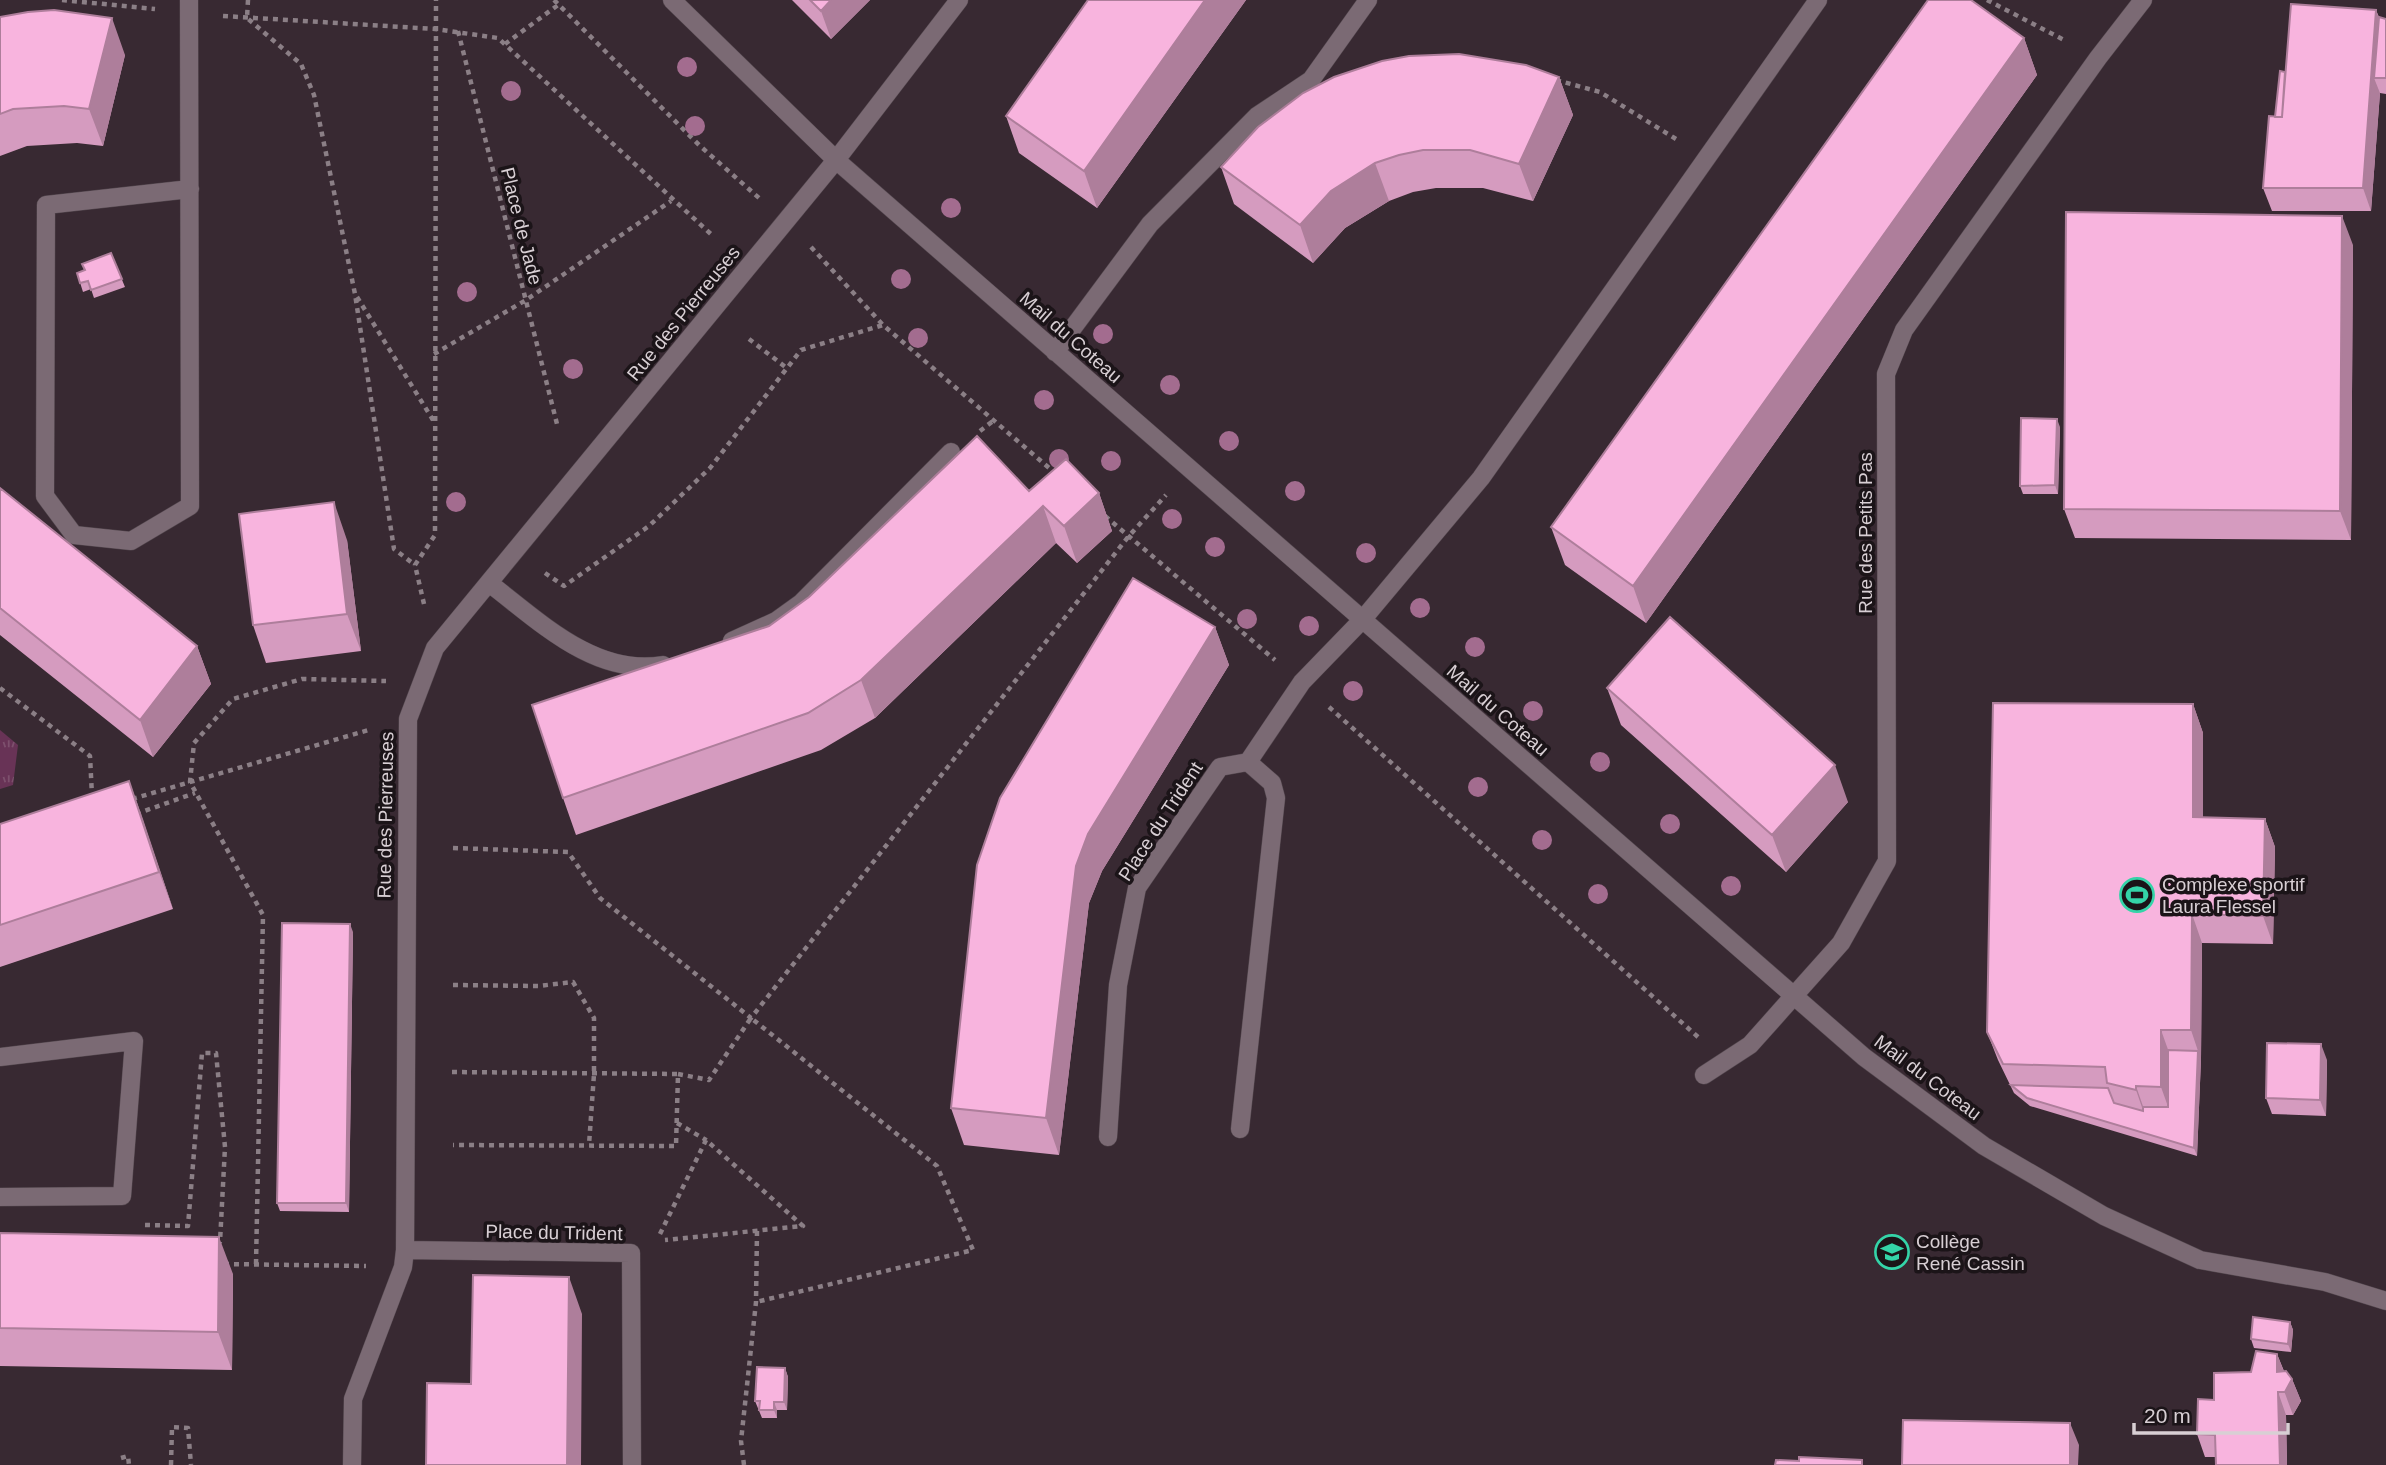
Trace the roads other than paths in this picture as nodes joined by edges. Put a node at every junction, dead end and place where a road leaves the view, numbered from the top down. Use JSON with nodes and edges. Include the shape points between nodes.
{"nodes":[{"id":1,"x":673,"y":0,"type":"edge"},
{"id":2,"x":959,"y":0,"type":"edge"},
{"id":3,"x":1368,"y":0,"type":"edge"},
{"id":4,"x":1818,"y":0,"type":"edge"},
{"id":5,"x":2143,"y":0,"type":"edge"},
{"id":6,"x":189,"y":6,"type":"edge"},
{"id":7,"x":836,"y":160,"type":"junction"},
{"id":8,"x":190,"y":189,"type":"junction"},
{"id":9,"x":1055,"y":352,"type":"junction"},
{"id":10,"x":951,"y":452,"type":"dead end"},
{"id":11,"x":489,"y":583,"type":"junction"},
{"id":12,"x":1363,"y":619,"type":"junction"},
{"id":13,"x":716,"y":649,"type":"edge"},
{"id":14,"x":679,"y":662,"type":"edge"},
{"id":15,"x":1248,"y":762,"type":"junction"},
{"id":16,"x":1794,"y":996,"type":"junction"},
{"id":17,"x":0,"y":1057,"type":"edge"},
{"id":18,"x":1704,"y":1076,"type":"dead end"},
{"id":19,"x":1240,"y":1129,"type":"dead end"},
{"id":20,"x":1108,"y":1137,"type":"dead end"},
{"id":21,"x":0,"y":1197,"type":"edge"},
{"id":22,"x":404,"y":1259,"type":"junction"},
{"id":23,"x":2386,"y":1301,"type":"edge"},
{"id":24,"x":352,"y":1465,"type":"edge"},
{"id":25,"x":632,"y":1465,"type":"edge"}],
"edges":[{"from":1,"to":7,"type":"street","name":"Mail du Coteau"},
{"from":2,"to":7,"type":"street","name":"Rue des Pierreuses"},
{"from":3,"to":9,"type":"street","via":[[1311,80],[1257,116],[1150,224]]},
{"from":4,"to":12,"type":"street","via":[[1481,478]]},
{"from":5,"to":16,"type":"street","name":"Rue des Petits Pas","via":[[1903,330],[1886,374],[1886,861],[1840,943]]},
{"from":6,"to":8,"type":"street"},
{"from":7,"to":9,"type":"street","name":"Mail du Coteau"},
{"from":7,"to":11,"type":"street","name":"Rue des Pierreuses"},
{"from":8,"to":8,"type":"street","via":[[190,506],[131,541],[74,535],[45,496],[46,205]]},
{"from":9,"to":12,"type":"street","name":"Mail du Coteau"},
{"from":10,"to":13,"type":"street","via":[[802,603],[776,621]]},
{"from":11,"to":14,"type":"street","via":[[586,655],[640,669]]},
{"from":11,"to":22,"type":"street","name":"Rue des Pierreuses","via":[[436,648],[408,719]]},
{"from":12,"to":15,"type":"street","via":[[1302,682]]},
{"from":12,"to":16,"type":"street","name":"Mail du Coteau"},
{"from":15,"to":19,"type":"street","via":[[1272,783],[1276,798]]},
{"from":15,"to":20,"type":"street","name":"Place du Trident","via":[[1220,767],[1137,888],[1118,985]]},
{"from":16,"to":18,"type":"street","name":"Rue des Petits Pas","via":[[1750,1045]]},
{"from":16,"to":23,"type":"street","name":"Mail du Coteau","via":[[1864,1057],[1984,1146],[2104,1216],[2200,1260],[2325,1282]]},
{"from":17,"to":21,"type":"street","via":[[134,1041],[122,1196]]},
{"from":22,"to":24,"type":"street","name":"Rue des Pierreuses","via":[[353,1399]]},
{"from":22,"to":25,"type":"street","name":"Place du Trident","via":[[631,1253]]}]}
